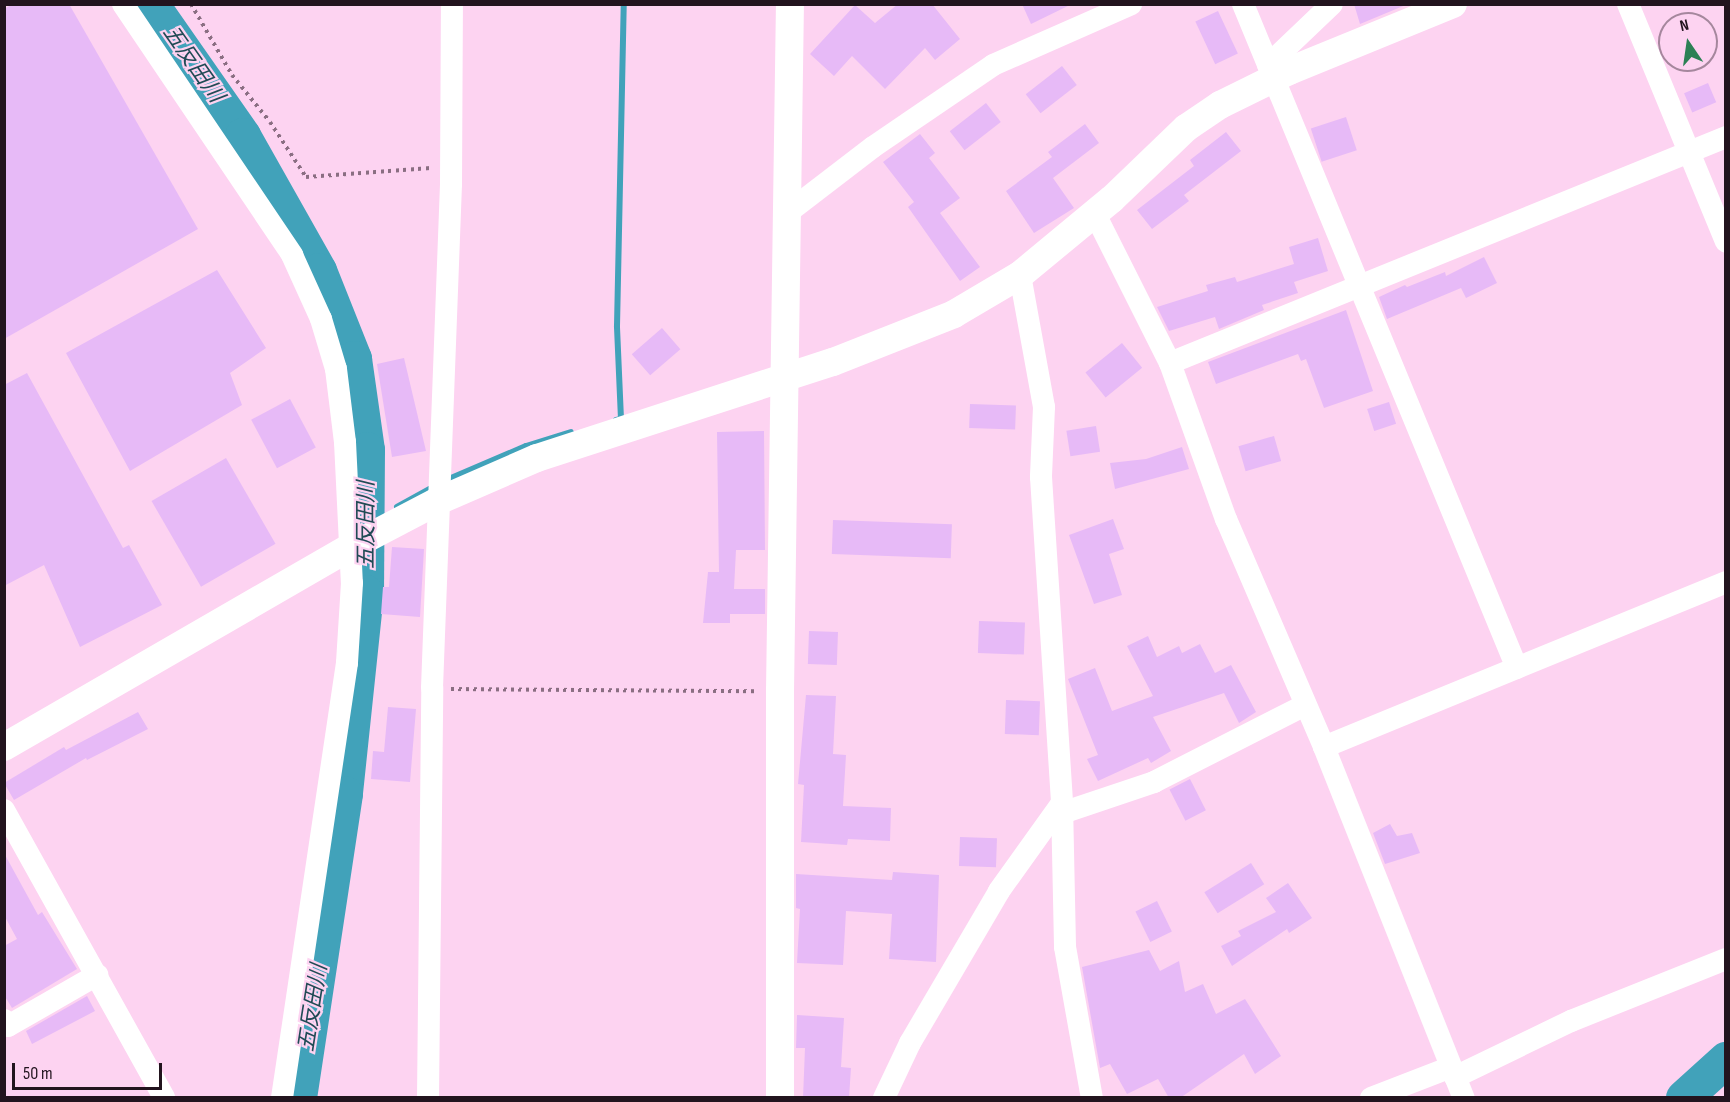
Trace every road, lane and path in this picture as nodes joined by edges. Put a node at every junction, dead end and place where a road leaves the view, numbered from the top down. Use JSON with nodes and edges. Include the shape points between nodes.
{"nodes":[{"id":1,"x":123,"y":4,"type":"edge"},
{"id":2,"x":191,"y":4,"type":"edge"},
{"id":3,"x":452,"y":4,"type":"edge"},
{"id":4,"x":790,"y":4,"type":"edge"},
{"id":5,"x":1131,"y":4,"type":"edge"},
{"id":6,"x":1243,"y":4,"type":"edge"},
{"id":7,"x":1332,"y":4,"type":"edge"},
{"id":8,"x":1453,"y":4,"type":"edge"},
{"id":9,"x":1629,"y":4,"type":"edge"},
{"id":10,"x":1271,"y":72,"type":"junction"},
{"id":11,"x":1725,"y":137,"type":"edge"},
{"id":12,"x":1689,"y":152,"type":"junction"},
{"id":13,"x":451,"y":166,"type":"junction"},
{"id":14,"x":1094,"y":212,"type":"junction"},
{"id":15,"x":787,"y":213,"type":"junction"},
{"id":16,"x":1725,"y":242,"type":"edge"},
{"id":17,"x":1020,"y":275,"type":"junction"},
{"id":18,"x":1360,"y":286,"type":"junction"},
{"id":19,"x":1170,"y":363,"type":"junction"},
{"id":20,"x":786,"y":376,"type":"junction"},
{"id":21,"x":438,"y":490,"type":"junction"},
{"id":22,"x":363,"y":541,"type":"junction"},
{"id":23,"x":1725,"y":582,"type":"edge"},
{"id":24,"x":1517,"y":668,"type":"junction"},
{"id":25,"x":432,"y":688,"type":"junction"},
{"id":26,"x":780,"y":691,"type":"junction"},
{"id":27,"x":1303,"y":706,"type":"junction"},
{"id":28,"x":4,"y":747,"type":"edge"},
{"id":29,"x":1323,"y":747,"type":"junction"},
{"id":30,"x":1062,"y":808,"type":"junction"},
{"id":31,"x":4,"y":810,"type":"edge"},
{"id":32,"x":1725,"y":959,"type":"edge"},
{"id":33,"x":97,"y":975,"type":"junction"},
{"id":34,"x":4,"y":1020,"type":"edge"},
{"id":35,"x":1453,"y":1072,"type":"junction"},
{"id":36,"x":164,"y":1098,"type":"edge"},
{"id":37,"x":282,"y":1098,"type":"edge"},
{"id":38,"x":428,"y":1098,"type":"edge"},
{"id":39,"x":780,"y":1098,"type":"edge"},
{"id":40,"x":884,"y":1098,"type":"edge"},
{"id":41,"x":1092,"y":1098,"type":"edge"},
{"id":42,"x":1371,"y":1098,"type":"edge"},
{"id":43,"x":1464,"y":1098,"type":"edge"}],
"edges":[{"from":1,"to":22,"type":"street","via":[[292,255],[321,319],[336,369]]},
{"from":2,"to":13,"type":"path","via":[[232,75],[270,122],[306,177]]},
{"from":3,"to":13,"type":"street"},
{"from":4,"to":15,"type":"street"},
{"from":5,"to":15,"type":"street","via":[[993,65],[873,147]]},
{"from":6,"to":10,"type":"street"},
{"from":7,"to":10,"type":"street"},
{"from":8,"to":10,"type":"street"},
{"from":9,"to":12,"type":"street"},
{"from":10,"to":14,"type":"street","via":[[1186,128]]},
{"from":10,"to":18,"type":"street"},
{"from":11,"to":12,"type":"street"},
{"from":12,"to":16,"type":"street"},
{"from":12,"to":18,"type":"street"},
{"from":13,"to":21,"type":"street"},
{"from":14,"to":17,"type":"street"},
{"from":14,"to":19,"type":"street"},
{"from":15,"to":20,"type":"street"},
{"from":17,"to":20,"type":"street","via":[[954,314],[898,339]]},
{"from":17,"to":30,"type":"street","via":[[1044,407],[1041,477]]},
{"from":18,"to":19,"type":"street"},
{"from":18,"to":24,"type":"street"},
{"from":19,"to":27,"type":"street","via":[[1226,519]]},
{"from":20,"to":21,"type":"street"},
{"from":20,"to":26,"type":"street"},
{"from":21,"to":22,"type":"street"},
{"from":21,"to":25,"type":"street"},
{"from":22,"to":28,"type":"street"},
{"from":22,"to":37,"type":"street"},
{"from":23,"to":24,"type":"street"},
{"from":24,"to":29,"type":"street"},
{"from":25,"to":26,"type":"path"},
{"from":25,"to":38,"type":"street"},
{"from":26,"to":39,"type":"street"},
{"from":27,"to":29,"type":"street"},
{"from":27,"to":30,"type":"street","via":[[1154,782]]},
{"from":29,"to":35,"type":"street"},
{"from":30,"to":40,"type":"street","via":[[999,891],[910,1043]]},
{"from":30,"to":41,"type":"street","via":[[1065,947]]},
{"from":31,"to":33,"type":"street"},
{"from":32,"to":35,"type":"street"},
{"from":33,"to":34,"type":"street","via":[[8,1026]]},
{"from":33,"to":36,"type":"street"},
{"from":35,"to":42,"type":"street"},
{"from":35,"to":43,"type":"street"}]}
